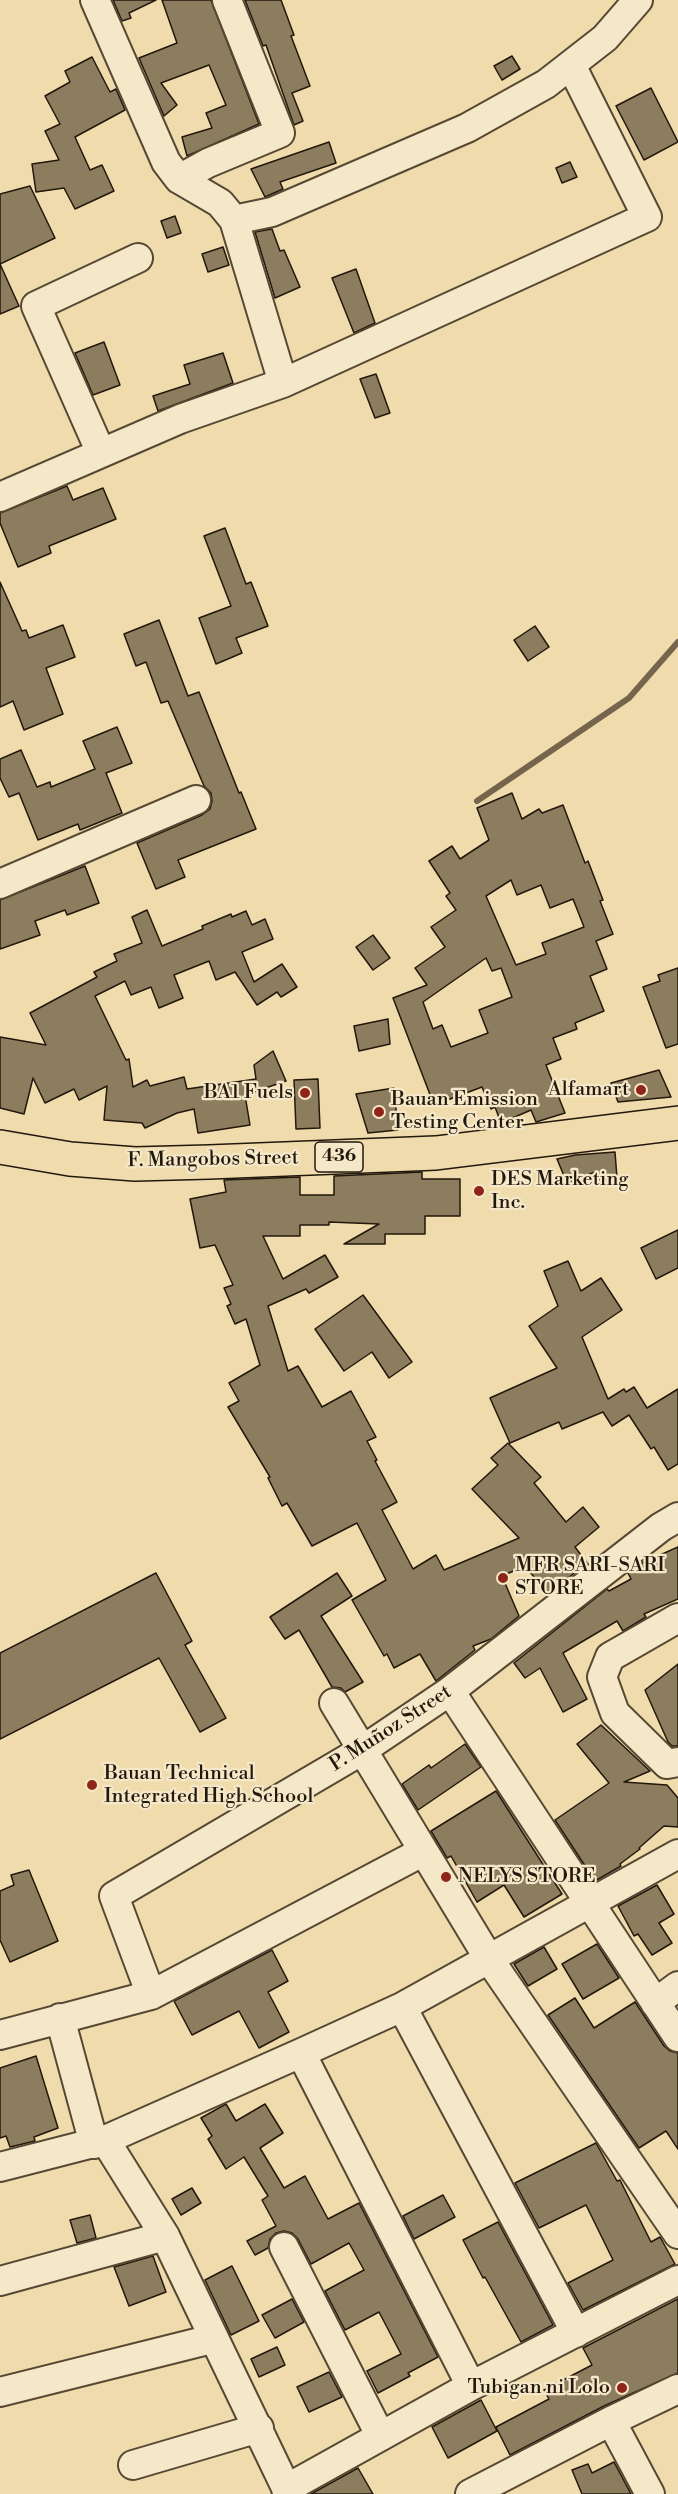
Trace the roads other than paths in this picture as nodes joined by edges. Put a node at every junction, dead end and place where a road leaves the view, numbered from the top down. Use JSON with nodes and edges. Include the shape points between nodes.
{"nodes":[{"id":1,"x":95,"y":0,"type":"edge"},
{"id":2,"x":227,"y":0,"type":"edge"},
{"id":3,"x":638,"y":0,"type":"edge"},
{"id":4,"x":571,"y":65,"type":"junction"},
{"id":5,"x":179,"y":178,"type":"junction"},
{"id":6,"x":234,"y":220,"type":"junction"},
{"id":7,"x":138,"y":258,"type":"dead end"},
{"id":8,"x":283,"y":383,"type":"junction"},
{"id":9,"x":101,"y":453,"type":"junction"},
{"id":10,"x":0,"y":497,"type":"edge"},
{"id":11,"x":196,"y":800,"type":"dead end"},
{"id":12,"x":0,"y":884,"type":"edge"},
{"id":13,"x":678,"y":1123,"type":"edge"},
{"id":14,"x":0,"y":1148,"type":"edge"},
{"id":15,"x":678,"y":1517,"type":"edge"},
{"id":16,"x":678,"y":1618,"type":"edge"},
{"id":17,"x":450,"y":1691,"type":"junction"},
{"id":18,"x":334,"y":1703,"type":"dead end"},
{"id":19,"x":362,"y":1751,"type":"junction"},
{"id":20,"x":678,"y":1761,"type":"edge"},
{"id":21,"x":422,"y":1852,"type":"junction"},
{"id":22,"x":678,"y":1854,"type":"edge"},
{"id":23,"x":590,"y":1902,"type":"junction"},
{"id":24,"x":489,"y":1959,"type":"junction"},
{"id":25,"x":678,"y":1986,"type":"edge"},
{"id":26,"x":151,"y":1995,"type":"junction"},
{"id":27,"x":655,"y":2003,"type":"junction"},
{"id":28,"x":402,"y":2007,"type":"junction"},
{"id":29,"x":60,"y":2018,"type":"junction"},
{"id":30,"x":0,"y":2035,"type":"edge"},
{"id":31,"x":678,"y":2037,"type":"edge"},
{"id":32,"x":301,"y":2053,"type":"junction"},
{"id":33,"x":100,"y":2142,"type":"junction"},
{"id":34,"x":0,"y":2166,"type":"edge"},
{"id":35,"x":678,"y":2234,"type":"edge"},
{"id":36,"x":165,"y":2236,"type":"junction"},
{"id":37,"x":284,"y":2247,"type":"dead end"},
{"id":38,"x":678,"y":2280,"type":"edge"},
{"id":39,"x":0,"y":2281,"type":"edge"},
{"id":40,"x":576,"y":2333,"type":"junction"},
{"id":41,"x":212,"y":2338,"type":"junction"},
{"id":42,"x":471,"y":2386,"type":"junction"},
{"id":43,"x":678,"y":2390,"type":"edge"},
{"id":44,"x":0,"y":2392,"type":"edge"},
{"id":45,"x":611,"y":2421,"type":"junction"},
{"id":46,"x":259,"y":2427,"type":"junction"},
{"id":47,"x":380,"y":2435,"type":"junction"},
{"id":48,"x":133,"y":2465,"type":"dead end"},
{"id":49,"x":288,"y":2492,"type":"edge"},
{"id":50,"x":470,"y":2494,"type":"edge"},
{"id":51,"x":650,"y":2494,"type":"edge"}],
"edges":[{"from":1,"to":5,"type":"street","via":[[166,162]]},
{"from":2,"to":5,"type":"street","via":[[279,133]]},
{"from":3,"to":4,"type":"street","via":[[605,38]]},
{"from":4,"to":6,"type":"street","via":[[546,84],[467,128],[272,212]]},
{"from":4,"to":8,"type":"street","via":[[647,217]]},
{"from":5,"to":6,"type":"street","via":[[220,203]]},
{"from":6,"to":8,"type":"street"},
{"from":7,"to":9,"type":"street","via":[[36,306]]},
{"from":8,"to":9,"type":"street","via":[[180,419]]},
{"from":9,"to":10,"type":"street"},
{"from":11,"to":12,"type":"street"},
{"from":13,"to":14,"type":"main road","name":"F. Mangobos Street","number":"436","via":[[436,1153],[209,1162],[135,1164]]},
{"from":15,"to":17,"type":"street","name":"P. Muñoz Street"},
{"from":16,"to":20,"type":"street","via":[[610,1657],[602,1677],[615,1713],[667,1764]]},
{"from":17,"to":19,"type":"street","name":"P. Muñoz Street"},
{"from":17,"to":23,"type":"street"},
{"from":18,"to":19,"type":"street"},
{"from":19,"to":21,"type":"street"},
{"from":19,"to":26,"type":"street","name":"P. Muñoz Street","via":[[114,1896]]},
{"from":21,"to":24,"type":"street"},
{"from":21,"to":26,"type":"street"},
{"from":22,"to":23,"type":"street"},
{"from":23,"to":24,"type":"street"},
{"from":23,"to":27,"type":"street"},
{"from":24,"to":28,"type":"street"},
{"from":24,"to":35,"type":"street"},
{"from":25,"to":27,"type":"street"},
{"from":26,"to":29,"type":"street"},
{"from":27,"to":31,"type":"street"},
{"from":28,"to":32,"type":"street"},
{"from":28,"to":40,"type":"street"},
{"from":29,"to":30,"type":"street"},
{"from":29,"to":33,"type":"street"},
{"from":32,"to":33,"type":"street"},
{"from":32,"to":42,"type":"street"},
{"from":33,"to":34,"type":"street"},
{"from":33,"to":36,"type":"street"},
{"from":36,"to":39,"type":"street"},
{"from":36,"to":41,"type":"street"},
{"from":37,"to":47,"type":"street"},
{"from":38,"to":40,"type":"street"},
{"from":40,"to":42,"type":"street"},
{"from":41,"to":44,"type":"street"},
{"from":41,"to":46,"type":"street"},
{"from":42,"to":47,"type":"street"},
{"from":43,"to":45,"type":"street"},
{"from":45,"to":50,"type":"street"},
{"from":45,"to":51,"type":"street"},
{"from":46,"to":48,"type":"street"},
{"from":46,"to":49,"type":"street"},
{"from":47,"to":49,"type":"street"}]}
